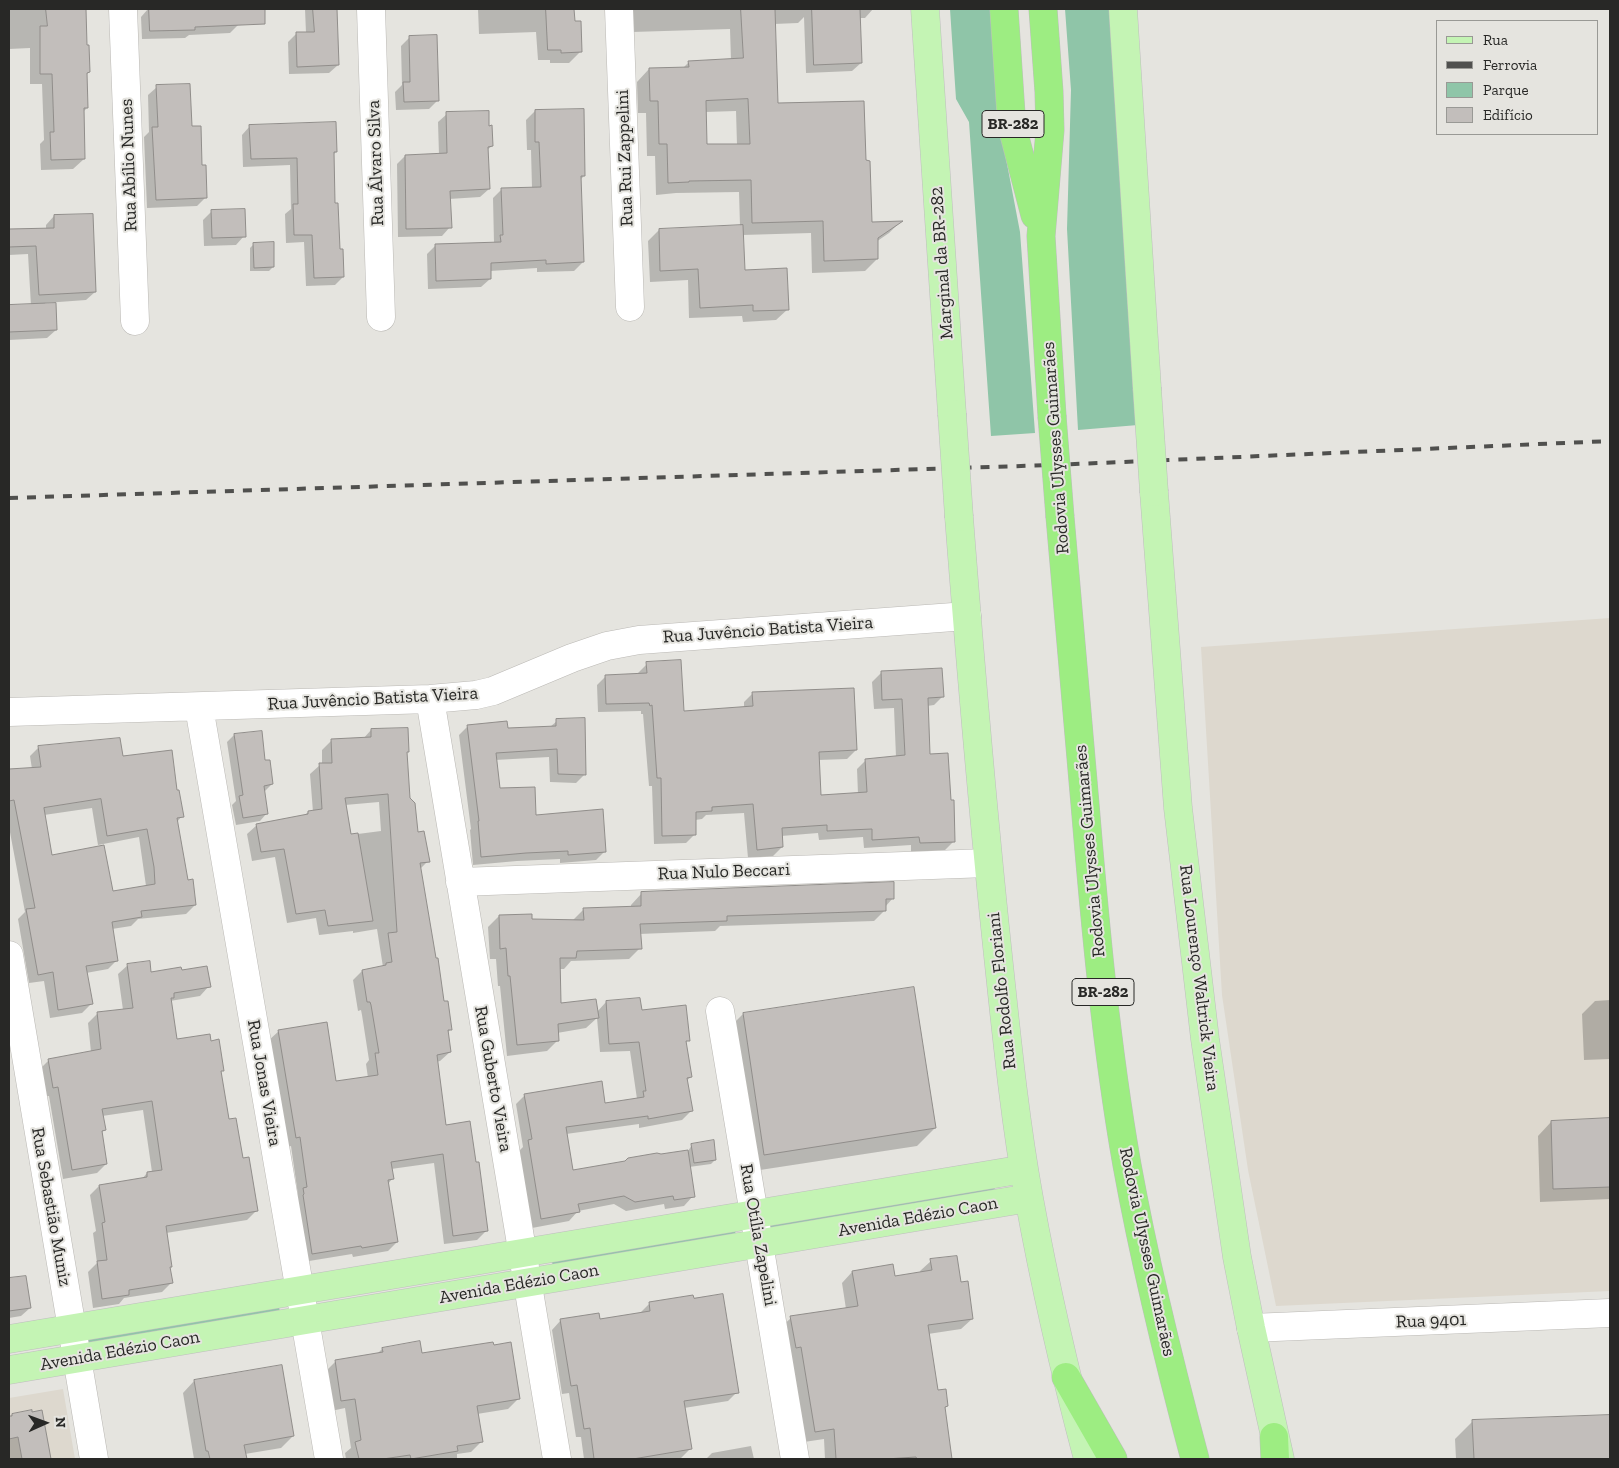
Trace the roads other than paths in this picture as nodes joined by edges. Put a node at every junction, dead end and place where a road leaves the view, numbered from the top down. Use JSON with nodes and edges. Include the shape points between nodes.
{"nodes":[{"id":1,"x":123,"y":9,"type":"edge"},
{"id":2,"x":371,"y":9,"type":"edge"},
{"id":3,"x":619,"y":9,"type":"edge"},
{"id":4,"x":925,"y":9,"type":"edge"},
{"id":5,"x":1004,"y":9,"type":"edge"},
{"id":6,"x":1043,"y":9,"type":"edge"},
{"id":7,"x":1123,"y":9,"type":"edge"},
{"id":8,"x":1041,"y":236,"type":"junction"},
{"id":9,"x":630,"y":307,"type":"dead end"},
{"id":10,"x":381,"y":317,"type":"dead end"},
{"id":11,"x":135,"y":321,"type":"dead end"},
{"id":12,"x":959,"y":517,"type":"joint"},
{"id":13,"x":967,"y":616,"type":"junction"},
{"id":14,"x":430,"y":699,"type":"junction"},
{"id":15,"x":199,"y":707,"type":"junction"},
{"id":16,"x":9,"y":712,"type":"edge"},
{"id":17,"x":988,"y":863,"type":"junction"},
{"id":18,"x":460,"y":882,"type":"junction"},
{"id":19,"x":9,"y":955,"type":"edge"},
{"id":20,"x":720,"y":1011,"type":"dead end"},
{"id":21,"x":1024,"y":1170,"type":"junction"},
{"id":22,"x":1029,"y":1198,"type":"junction"},
{"id":23,"x":754,"y":1215,"type":"junction"},
{"id":24,"x":759,"y":1244,"type":"junction"},
{"id":25,"x":522,"y":1254,"type":"junction"},
{"id":26,"x":527,"y":1283,"type":"junction"},
{"id":27,"x":300,"y":1290,"type":"junction"},
{"id":28,"x":1610,"y":1313,"type":"edge"},
{"id":29,"x":305,"y":1320,"type":"junction"},
{"id":30,"x":1251,"y":1328,"type":"junction"},
{"id":31,"x":72,"y":1329,"type":"junction"},
{"id":32,"x":9,"y":1339,"type":"edge"},
{"id":33,"x":77,"y":1359,"type":"junction"},
{"id":34,"x":9,"y":1370,"type":"edge"},
{"id":35,"x":1066,"y":1378,"type":"junction"},
{"id":36,"x":1276,"y":1452,"type":"edge"},
{"id":37,"x":94,"y":1459,"type":"edge"},
{"id":38,"x":329,"y":1459,"type":"edge"},
{"id":39,"x":557,"y":1459,"type":"edge"},
{"id":40,"x":796,"y":1459,"type":"edge"},
{"id":41,"x":1088,"y":1459,"type":"edge"},
{"id":42,"x":1113,"y":1459,"type":"edge"},
{"id":43,"x":1195,"y":1459,"type":"edge"}],
"edges":[{"from":1,"to":11,"type":"street","name":"Rua Abílio Nunes"},
{"from":2,"to":10,"type":"street","name":"Rua Álvaro Silva"},
{"from":3,"to":9,"type":"street","name":"Rua Rui Zappelini"},
{"from":4,"to":12,"type":"main road","name":"Marginal da BR-282","bridge":true},
{"from":5,"to":8,"type":"highway","name":"Rodovia Ulysses Guimarães","number":"BR-282","via":[[1014,134]]},
{"from":6,"to":8,"type":"highway","name":"Rodovia Ulysses Guimarães","number":"BR-282","via":[[1050,130]]},
{"from":7,"to":30,"type":"main road","name":"Rua Lourenço Waltrick Vieira","bridge":true,"via":[[1178,808],[1205,1039],[1237,1257]]},
{"from":8,"to":43,"type":"highway","name":"Rodovia Ulysses Guimarães","number":"BR-282","bridge":true,"via":[[1060,517],[1091,873],[1114,1079],[1141,1236]]},
{"from":12,"to":13,"type":"main road","name":"Rua Rodolfo Floriani"},
{"from":13,"to":14,"type":"street","name":"Rua Juvêncio Batista Vieira","via":[[639,640],[607,646],[572,658],[493,691]]},
{"from":13,"to":17,"type":"main road","name":"Rua Rodolfo Floriani"},
{"from":14,"to":15,"type":"street","name":"Rua Juvêncio Batista Vieira"},
{"from":14,"to":18,"type":"street","name":"Rua Guberto Vieira"},
{"from":15,"to":16,"type":"street","name":"Rua Juvêncio Batista Vieira"},
{"from":15,"to":27,"type":"street","name":"Rua Jonas Vieira"},
{"from":17,"to":18,"type":"street","name":"Rua Nulo Beccari"},
{"from":17,"to":21,"type":"main road","name":"Rua Rodolfo Floriani"},
{"from":18,"to":25,"type":"street","name":"Rua Guberto Vieira"},
{"from":19,"to":31,"type":"street","name":"Rua Sebastião Muniz"},
{"from":20,"to":23,"type":"street","name":"Rua Otília Zapelini"},
{"from":21,"to":22,"type":"main road","name":"Rua Rodolfo Floriani"},
{"from":21,"to":23,"type":"main road","name":"Avenida Edézio Caon"},
{"from":22,"to":24,"type":"main road","name":"Avenida Edézio Caon"},
{"from":22,"to":35,"type":"main road","name":"Rua Rodolfo Floriani"},
{"from":23,"to":24,"type":"street","name":"Rua Otília Zapelini"},
{"from":23,"to":25,"type":"main road","name":"Avenida Edézio Caon"},
{"from":24,"to":26,"type":"main road","name":"Avenida Edézio Caon"},
{"from":24,"to":40,"type":"street","name":"Rua Otília Zapelini"},
{"from":25,"to":26,"type":"street","name":"Rua Guberto Vieira"},
{"from":25,"to":27,"type":"main road","name":"Avenida Edézio Caon"},
{"from":26,"to":29,"type":"main road","name":"Avenida Edézio Caon"},
{"from":26,"to":39,"type":"street","name":"Rua Guberto Vieira"},
{"from":27,"to":29,"type":"street","name":"Rua Jonas Vieira"},
{"from":27,"to":31,"type":"main road","name":"Avenida Edézio Caon"},
{"from":28,"to":30,"type":"street","name":"Rua 9401"},
{"from":29,"to":33,"type":"main road","name":"Avenida Edézio Caon"},
{"from":29,"to":38,"type":"street","name":"Rua Jonas Vieira"},
{"from":30,"to":36,"type":"main road","name":"Rua Lourenço Waltrick Vieira"},
{"from":31,"to":32,"type":"main road","name":"Avenida Edézio Caon"},
{"from":31,"to":33,"type":"street","name":"Rua Sebastião Muniz"},
{"from":33,"to":34,"type":"main road","name":"Avenida Edézio Caon"},
{"from":33,"to":37,"type":"street","name":"Rua Sebastião Muniz"},
{"from":35,"to":41,"type":"main road","name":"Rua Rodolfo Floriani"},
{"from":35,"to":42,"type":"highway"}]}
